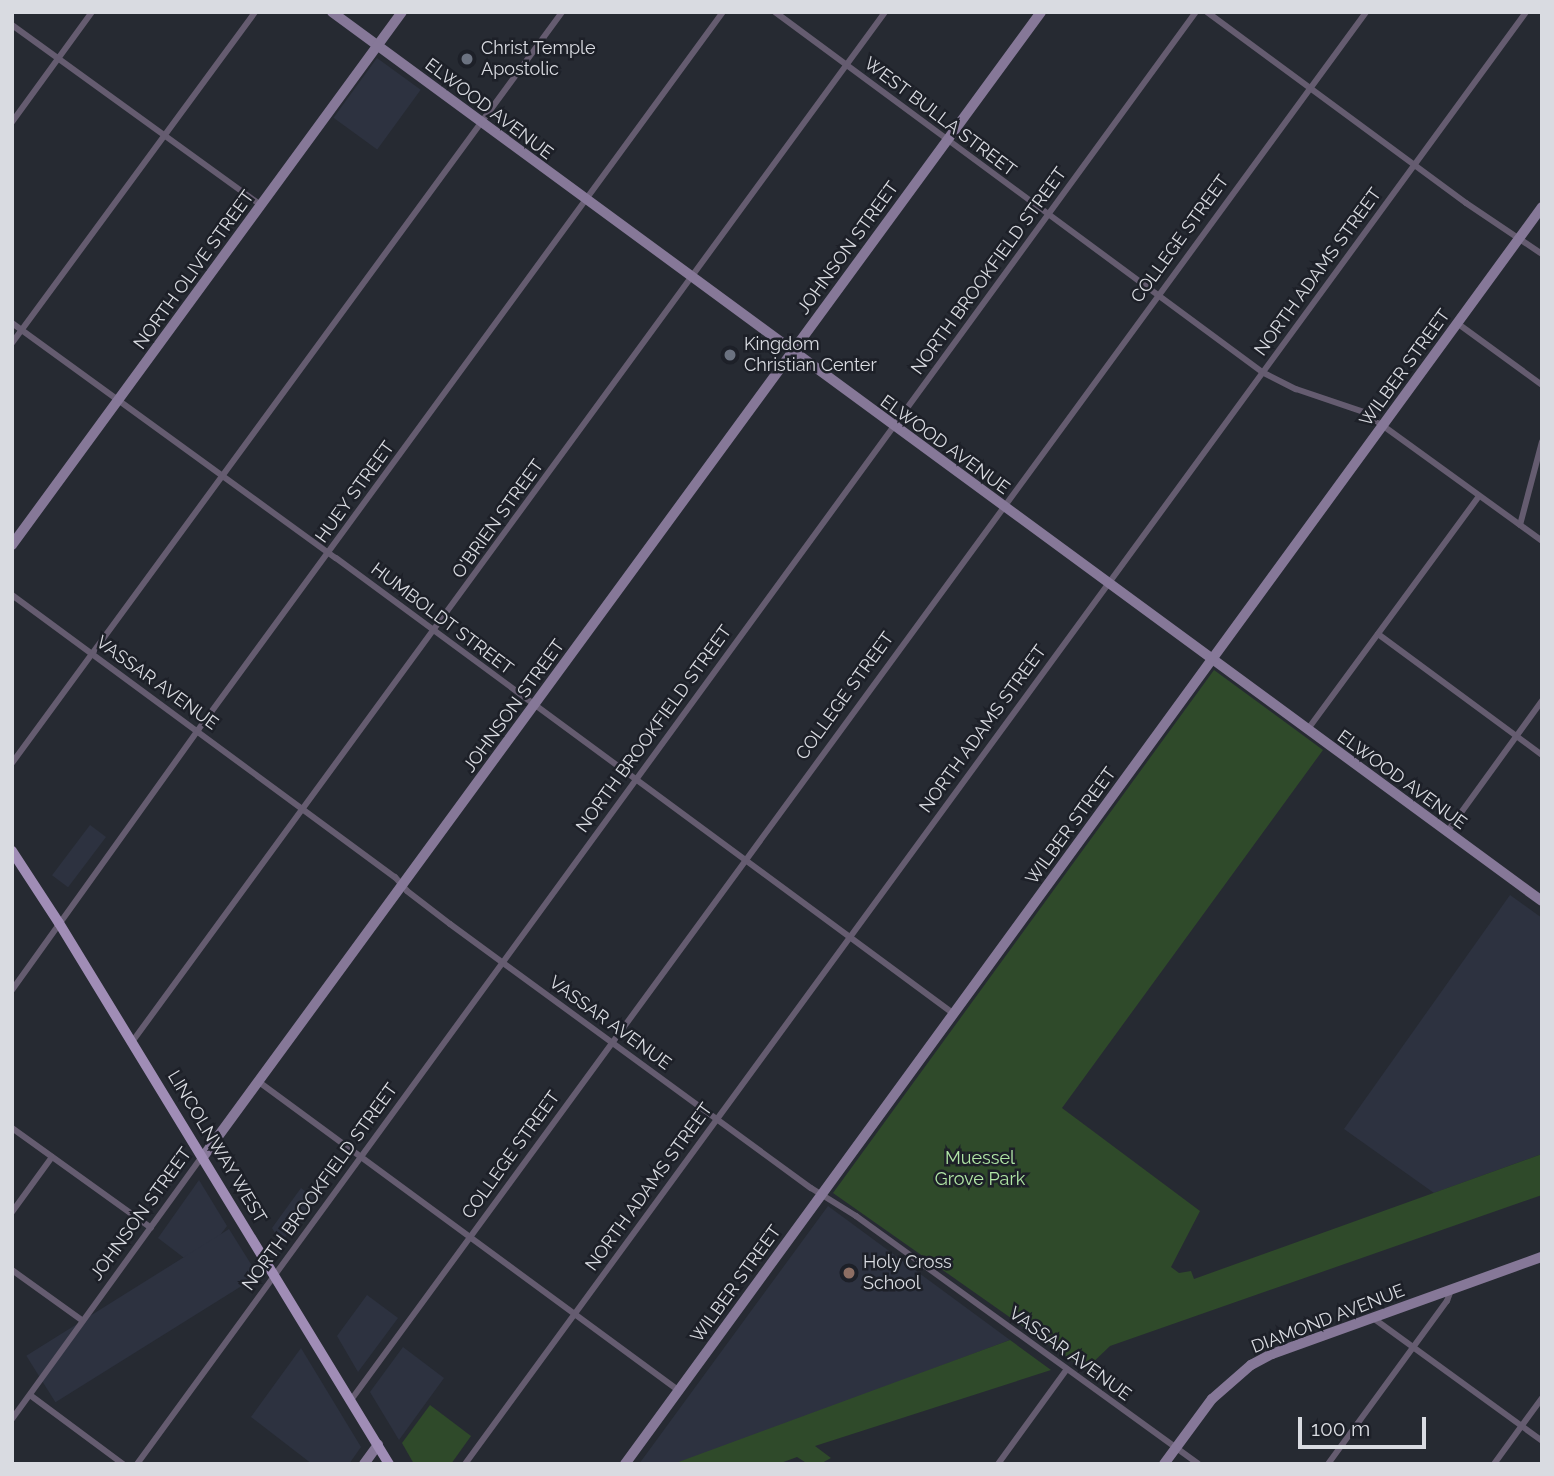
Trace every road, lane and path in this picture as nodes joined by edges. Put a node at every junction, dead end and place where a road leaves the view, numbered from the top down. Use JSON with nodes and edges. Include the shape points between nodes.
{"nodes":[{"id":1,"x":92,"y":12,"type":"edge"},
{"id":2,"x":254,"y":12,"type":"edge"},
{"id":3,"x":332,"y":12,"type":"edge"},
{"id":4,"x":402,"y":12,"type":"edge"},
{"id":5,"x":562,"y":12,"type":"edge"},
{"id":6,"x":723,"y":12,"type":"edge"},
{"id":7,"x":775,"y":12,"type":"edge"},
{"id":8,"x":885,"y":12,"type":"edge"},
{"id":9,"x":1041,"y":12,"type":"edge"},
{"id":10,"x":1196,"y":12,"type":"edge"},
{"id":11,"x":1207,"y":12,"type":"edge"},
{"id":12,"x":1366,"y":12,"type":"edge"},
{"id":13,"x":1526,"y":12,"type":"edge"},
{"id":14,"x":12,"y":25,"type":"edge"},
{"id":15,"x":377,"y":46,"type":"junction"},
{"id":16,"x":59,"y":58,"type":"junction"},
{"id":17,"x":847,"y":64,"type":"junction"},
{"id":18,"x":1310,"y":88,"type":"junction"},
{"id":19,"x":12,"y":122,"type":"edge"},
{"id":20,"x":481,"y":123,"type":"junction"},
{"id":21,"x":164,"y":135,"type":"junction"},
{"id":22,"x":948,"y":139,"type":"junction"},
{"id":23,"x":1414,"y":165,"type":"junction"},
{"id":24,"x":586,"y":201,"type":"junction"},
{"id":25,"x":261,"y":205,"type":"junction"},
{"id":26,"x":1542,"y":207,"type":"edge"},
{"id":27,"x":1048,"y":215,"type":"junction"},
{"id":28,"x":1518,"y":239,"type":"junction"},
{"id":29,"x":1542,"y":254,"type":"edge"},
{"id":30,"x":691,"y":278,"type":"junction"},
{"id":31,"x":1158,"y":295,"type":"junction"},
{"id":32,"x":12,"y":323,"type":"edge"},
{"id":33,"x":1457,"y":323,"type":"junction"},
{"id":34,"x":22,"y":330,"type":"junction"},
{"id":35,"x":12,"y":343,"type":"edge"},
{"id":36,"x":791,"y":352,"type":"junction"},
{"id":37,"x":1262,"y":372,"type":"junction"},
{"id":38,"x":1542,"y":385,"type":"edge"},
{"id":39,"x":119,"y":400,"type":"junction"},
{"id":40,"x":1382,"y":425,"type":"junction"},
{"id":41,"x":893,"y":426,"type":"junction"},
{"id":42,"x":1542,"y":442,"type":"edge"},
{"id":43,"x":222,"y":476,"type":"junction"},
{"id":44,"x":1479,"y":496,"type":"junction"},
{"id":45,"x":1002,"y":507,"type":"junction"},
{"id":46,"x":1520,"y":525,"type":"junction"},
{"id":47,"x":1542,"y":541,"type":"edge"},
{"id":48,"x":12,"y":545,"type":"edge"},
{"id":49,"x":328,"y":552,"type":"junction"},
{"id":50,"x":1107,"y":583,"type":"junction"},
{"id":51,"x":12,"y":595,"type":"edge"},
{"id":52,"x":434,"y":631,"type":"junction"},
{"id":53,"x":1378,"y":634,"type":"junction"},
{"id":54,"x":93,"y":653,"type":"junction"},
{"id":55,"x":1210,"y":659,"type":"junction"},
{"id":56,"x":1542,"y":701,"type":"edge"},
{"id":57,"x":534,"y":705,"type":"junction"},
{"id":58,"x":198,"y":730,"type":"junction"},
{"id":59,"x":1307,"y":731,"type":"junction"},
{"id":60,"x":1517,"y":736,"type":"junction"},
{"id":61,"x":1542,"y":755,"type":"edge"},
{"id":62,"x":12,"y":763,"type":"edge"},
{"id":63,"x":635,"y":779,"type":"junction"},
{"id":64,"x":303,"y":809,"type":"junction"},
{"id":65,"x":1447,"y":832,"type":"junction"},
{"id":66,"x":12,"y":851,"type":"edge"},
{"id":67,"x":745,"y":860,"type":"junction"},
{"id":68,"x":402,"y":886,"type":"junction"},
{"id":69,"x":1542,"y":901,"type":"edge"},
{"id":70,"x":60,"y":923,"type":"junction"},
{"id":71,"x":850,"y":937,"type":"junction"},
{"id":72,"x":502,"y":962,"type":"junction"},
{"id":73,"x":12,"y":990,"type":"edge"},
{"id":74,"x":954,"y":1014,"type":"junction"},
{"id":75,"x":132,"y":1042,"type":"junction"},
{"id":76,"x":612,"y":1042,"type":"junction"},
{"id":77,"x":259,"y":1082,"type":"junction"},
{"id":78,"x":716,"y":1119,"type":"junction"},
{"id":79,"x":12,"y":1129,"type":"edge"},
{"id":80,"x":360,"y":1156,"type":"junction"},
{"id":81,"x":52,"y":1157,"type":"junction"},
{"id":82,"x":203,"y":1157,"type":"junction"},
{"id":83,"x":822,"y":1194,"type":"junction"},
{"id":84,"x":12,"y":1212,"type":"edge"},
{"id":85,"x":151,"y":1228,"type":"junction"},
{"id":86,"x":471,"y":1238,"type":"junction"},
{"id":87,"x":1542,"y":1257,"type":"edge"},
{"id":88,"x":12,"y":1270,"type":"edge"},
{"id":89,"x":274,"y":1274,"type":"junction"},
{"id":90,"x":1451,"y":1290,"type":"junction"},
{"id":91,"x":574,"y":1314,"type":"junction"},
{"id":92,"x":1373,"y":1318,"type":"junction"},
{"id":93,"x":83,"y":1321,"type":"junction"},
{"id":94,"x":1413,"y":1347,"type":"junction"},
{"id":95,"x":1067,"y":1369,"type":"junction"},
{"id":96,"x":678,"y":1390,"type":"junction"},
{"id":97,"x":30,"y":1395,"type":"junction"},
{"id":98,"x":1542,"y":1398,"type":"edge"},
{"id":99,"x":351,"y":1400,"type":"junction"},
{"id":100,"x":12,"y":1419,"type":"edge"},
{"id":101,"x":1521,"y":1426,"type":"junction"},
{"id":102,"x":1542,"y":1441,"type":"edge"},
{"id":103,"x":378,"y":1445,"type":"junction"},
{"id":104,"x":1176,"y":1448,"type":"junction"},
{"id":105,"x":123,"y":1464,"type":"edge"},
{"id":106,"x":137,"y":1464,"type":"edge"},
{"id":107,"x":364,"y":1464,"type":"edge"},
{"id":108,"x":390,"y":1464,"type":"edge"},
{"id":109,"x":465,"y":1464,"type":"edge"},
{"id":110,"x":625,"y":1464,"type":"edge"},
{"id":111,"x":998,"y":1464,"type":"edge"},
{"id":112,"x":1164,"y":1464,"type":"edge"},
{"id":113,"x":1198,"y":1464,"type":"edge"},
{"id":114,"x":1328,"y":1464,"type":"edge"},
{"id":115,"x":1494,"y":1464,"type":"edge"}],
"edges":[{"from":1,"to":16,"type":"street"},
{"from":2,"to":21,"type":"street"},
{"from":3,"to":15,"type":"street","name":"ELWOOD AVENUE"},
{"from":4,"to":15,"type":"street","name":"NORTH OLIVE STREET"},
{"from":5,"to":20,"type":"street"},
{"from":6,"to":24,"type":"street","name":"HUEY STREET"},
{"from":7,"to":17,"type":"street","name":"WEST BULLA STREET"},
{"from":8,"to":17,"type":"street","name":"O'BRIEN STREET"},
{"from":9,"to":22,"type":"street","name":"JOHNSON STREET"},
{"from":10,"to":27,"type":"street","name":"NORTH BROOKFIELD STREET"},
{"from":11,"to":18,"type":"street"},
{"from":12,"to":18,"type":"street","name":"COLLEGE STREET"},
{"from":13,"to":23,"type":"street","name":"NORTH ADAMS STREET"},
{"from":14,"to":16,"type":"street"},
{"from":15,"to":20,"type":"street","name":"ELWOOD AVENUE"},
{"from":15,"to":25,"type":"street","name":"NORTH OLIVE STREET"},
{"from":16,"to":19,"type":"street"},
{"from":16,"to":21,"type":"street"},
{"from":17,"to":22,"type":"street","name":"WEST BULLA STREET"},
{"from":17,"to":30,"type":"street","name":"O'BRIEN STREET"},
{"from":18,"to":23,"type":"street"},
{"from":18,"to":31,"type":"street","name":"COLLEGE STREET"},
{"from":20,"to":24,"type":"street","name":"ELWOOD AVENUE"},
{"from":20,"to":43,"type":"street"},
{"from":21,"to":25,"type":"street"},
{"from":21,"to":34,"type":"street"},
{"from":22,"to":27,"type":"street","name":"WEST BULLA STREET"},
{"from":22,"to":36,"type":"street","name":"JOHNSON STREET"},
{"from":23,"to":28,"type":"street"},
{"from":23,"to":37,"type":"street","name":"NORTH ADAMS STREET"},
{"from":24,"to":30,"type":"street","name":"ELWOOD AVENUE"},
{"from":24,"to":49,"type":"street","name":"HUEY STREET"},
{"from":25,"to":39,"type":"street","name":"NORTH OLIVE STREET"},
{"from":26,"to":28,"type":"street","name":"WILBER STREET"},
{"from":27,"to":31,"type":"street","name":"WEST BULLA STREET"},
{"from":27,"to":41,"type":"street","name":"NORTH BROOKFIELD STREET"},
{"from":28,"to":29,"type":"street"},
{"from":28,"to":33,"type":"street","name":"WILBER STREET"},
{"from":30,"to":36,"type":"street","name":"ELWOOD AVENUE"},
{"from":30,"to":52,"type":"street","name":"O'BRIEN STREET"},
{"from":31,"to":37,"type":"street","name":"WEST BULLA STREET"},
{"from":31,"to":45,"type":"street","name":"COLLEGE STREET"},
{"from":32,"to":34,"type":"street","name":"HUMBOLDT STREET"},
{"from":33,"to":38,"type":"street"},
{"from":33,"to":40,"type":"street","name":"WILBER STREET"},
{"from":34,"to":35,"type":"street"},
{"from":34,"to":39,"type":"street","name":"HUMBOLDT STREET"},
{"from":36,"to":41,"type":"street","name":"ELWOOD AVENUE"},
{"from":36,"to":57,"type":"street","name":"JOHNSON STREET"},
{"from":37,"to":40,"type":"street","name":"WEST BULLA STREET","via":[[1296,389],[1357,408]]},
{"from":37,"to":50,"type":"street","name":"NORTH ADAMS STREET"},
{"from":39,"to":43,"type":"street","name":"HUMBOLDT STREET"},
{"from":39,"to":48,"type":"street","name":"NORTH OLIVE STREET"},
{"from":40,"to":44,"type":"street","name":"WEST BULLA STREET"},
{"from":40,"to":55,"type":"street","name":"WILBER STREET"},
{"from":41,"to":45,"type":"street","name":"ELWOOD AVENUE"},
{"from":41,"to":63,"type":"street","name":"NORTH BROOKFIELD STREET"},
{"from":42,"to":46,"type":"street"},
{"from":43,"to":49,"type":"street","name":"HUMBOLDT STREET"},
{"from":43,"to":54,"type":"street"},
{"from":44,"to":46,"type":"street","name":"WEST BULLA STREET"},
{"from":44,"to":53,"type":"street"},
{"from":45,"to":50,"type":"street","name":"ELWOOD AVENUE"},
{"from":45,"to":67,"type":"street","name":"COLLEGE STREET"},
{"from":46,"to":47,"type":"street","name":"WEST BULLA STREET"},
{"from":49,"to":52,"type":"street","name":"HUMBOLDT STREET"},
{"from":49,"to":58,"type":"street","name":"HUEY STREET"},
{"from":50,"to":55,"type":"street","name":"ELWOOD AVENUE"},
{"from":50,"to":71,"type":"street","name":"NORTH ADAMS STREET"},
{"from":51,"to":54,"type":"street","name":"VASSAR AVENUE"},
{"from":52,"to":57,"type":"street","name":"HUMBOLDT STREET"},
{"from":52,"to":64,"type":"street","name":"O'BRIEN STREET"},
{"from":53,"to":59,"type":"street"},
{"from":53,"to":60,"type":"street"},
{"from":54,"to":58,"type":"street","name":"VASSAR AVENUE"},
{"from":54,"to":62,"type":"street"},
{"from":55,"to":59,"type":"street","name":"ELWOOD AVENUE"},
{"from":55,"to":74,"type":"street","name":"WILBER STREET"},
{"from":56,"to":60,"type":"street"},
{"from":57,"to":63,"type":"street","name":"HUMBOLDT STREET"},
{"from":57,"to":68,"type":"street","name":"JOHNSON STREET"},
{"from":58,"to":64,"type":"street","name":"VASSAR AVENUE"},
{"from":58,"to":70,"type":"street","name":"HUEY STREET"},
{"from":59,"to":65,"type":"street","name":"ELWOOD AVENUE"},
{"from":60,"to":61,"type":"street"},
{"from":60,"to":65,"type":"street"},
{"from":63,"to":67,"type":"street","name":"HUMBOLDT STREET"},
{"from":63,"to":72,"type":"street","name":"NORTH BROOKFIELD STREET"},
{"from":64,"to":68,"type":"street","name":"VASSAR AVENUE"},
{"from":64,"to":75,"type":"street","name":"O'BRIEN STREET"},
{"from":65,"to":69,"type":"street","name":"ELWOOD AVENUE"},
{"from":66,"to":70,"type":"main road","name":"LINCOLNWAY WEST"},
{"from":67,"to":71,"type":"street","name":"HUMBOLDT STREET"},
{"from":67,"to":76,"type":"street","name":"COLLEGE STREET"},
{"from":68,"to":72,"type":"street","name":"VASSAR AVENUE"},
{"from":68,"to":77,"type":"street","name":"JOHNSON STREET"},
{"from":70,"to":73,"type":"street","name":"HUEY STREET"},
{"from":70,"to":75,"type":"main road","name":"LINCOLNWAY WEST"},
{"from":71,"to":74,"type":"street","name":"HUMBOLDT STREET"},
{"from":71,"to":78,"type":"street","name":"NORTH ADAMS STREET"},
{"from":72,"to":76,"type":"street","name":"VASSAR AVENUE"},
{"from":72,"to":80,"type":"street","name":"NORTH BROOKFIELD STREET"},
{"from":74,"to":83,"type":"street","name":"WILBER STREET"},
{"from":75,"to":82,"type":"main road","name":"LINCOLNWAY WEST"},
{"from":76,"to":78,"type":"street","name":"VASSAR AVENUE"},
{"from":76,"to":86,"type":"street","name":"COLLEGE STREET"},
{"from":77,"to":80,"type":"street"},
{"from":77,"to":82,"type":"street","name":"JOHNSON STREET"},
{"from":78,"to":83,"type":"street","name":"VASSAR AVENUE"},
{"from":78,"to":91,"type":"street","name":"NORTH ADAMS STREET"},
{"from":79,"to":81,"type":"street"},
{"from":80,"to":86,"type":"street"},
{"from":80,"to":89,"type":"street","name":"NORTH BROOKFIELD STREET"},
{"from":81,"to":84,"type":"street"},
{"from":81,"to":85,"type":"street"},
{"from":82,"to":85,"type":"street","name":"JOHNSON STREET"},
{"from":82,"to":89,"type":"main road","name":"LINCOLNWAY WEST"},
{"from":83,"to":95,"type":"street","name":"VASSAR AVENUE"},
{"from":83,"to":96,"type":"street","name":"WILBER STREET"},
{"from":85,"to":93,"type":"street","name":"JOHNSON STREET"},
{"from":86,"to":91,"type":"street"},
{"from":86,"to":99,"type":"street","name":"COLLEGE STREET"},
{"from":87,"to":90,"type":"street","name":"DIAMOND AVENUE"},
{"from":88,"to":93,"type":"street"},
{"from":89,"to":99,"type":"main road","name":"LINCOLNWAY WEST"},
{"from":89,"to":106,"type":"street","name":"NORTH BROOKFIELD STREET"},
{"from":90,"to":92,"type":"street","name":"DIAMOND AVENUE"},
{"from":90,"to":94,"type":"street"},
{"from":91,"to":96,"type":"street"},
{"from":91,"to":109,"type":"street","name":"NORTH ADAMS STREET"},
{"from":92,"to":94,"type":"street"},
{"from":92,"to":104,"type":"street","name":"DIAMOND AVENUE","via":[[1251,1365],[1225,1385]]},
{"from":93,"to":97,"type":"street","name":"JOHNSON STREET"},
{"from":94,"to":101,"type":"street"},
{"from":94,"to":114,"type":"street"},
{"from":95,"to":104,"type":"street","name":"VASSAR AVENUE"},
{"from":95,"to":111,"type":"street"},
{"from":96,"to":110,"type":"street","name":"WILBER STREET"},
{"from":97,"to":100,"type":"street","name":"JOHNSON STREET"},
{"from":97,"to":105,"type":"street"},
{"from":98,"to":101,"type":"street"},
{"from":99,"to":103,"type":"main road","name":"LINCOLNWAY WEST"},
{"from":101,"to":102,"type":"street"},
{"from":101,"to":115,"type":"street"},
{"from":103,"to":107,"type":"street"},
{"from":103,"to":108,"type":"main road","name":"LINCOLNWAY WEST"},
{"from":104,"to":112,"type":"street","name":"DIAMOND AVENUE"},
{"from":104,"to":113,"type":"street","name":"VASSAR AVENUE"}]}
